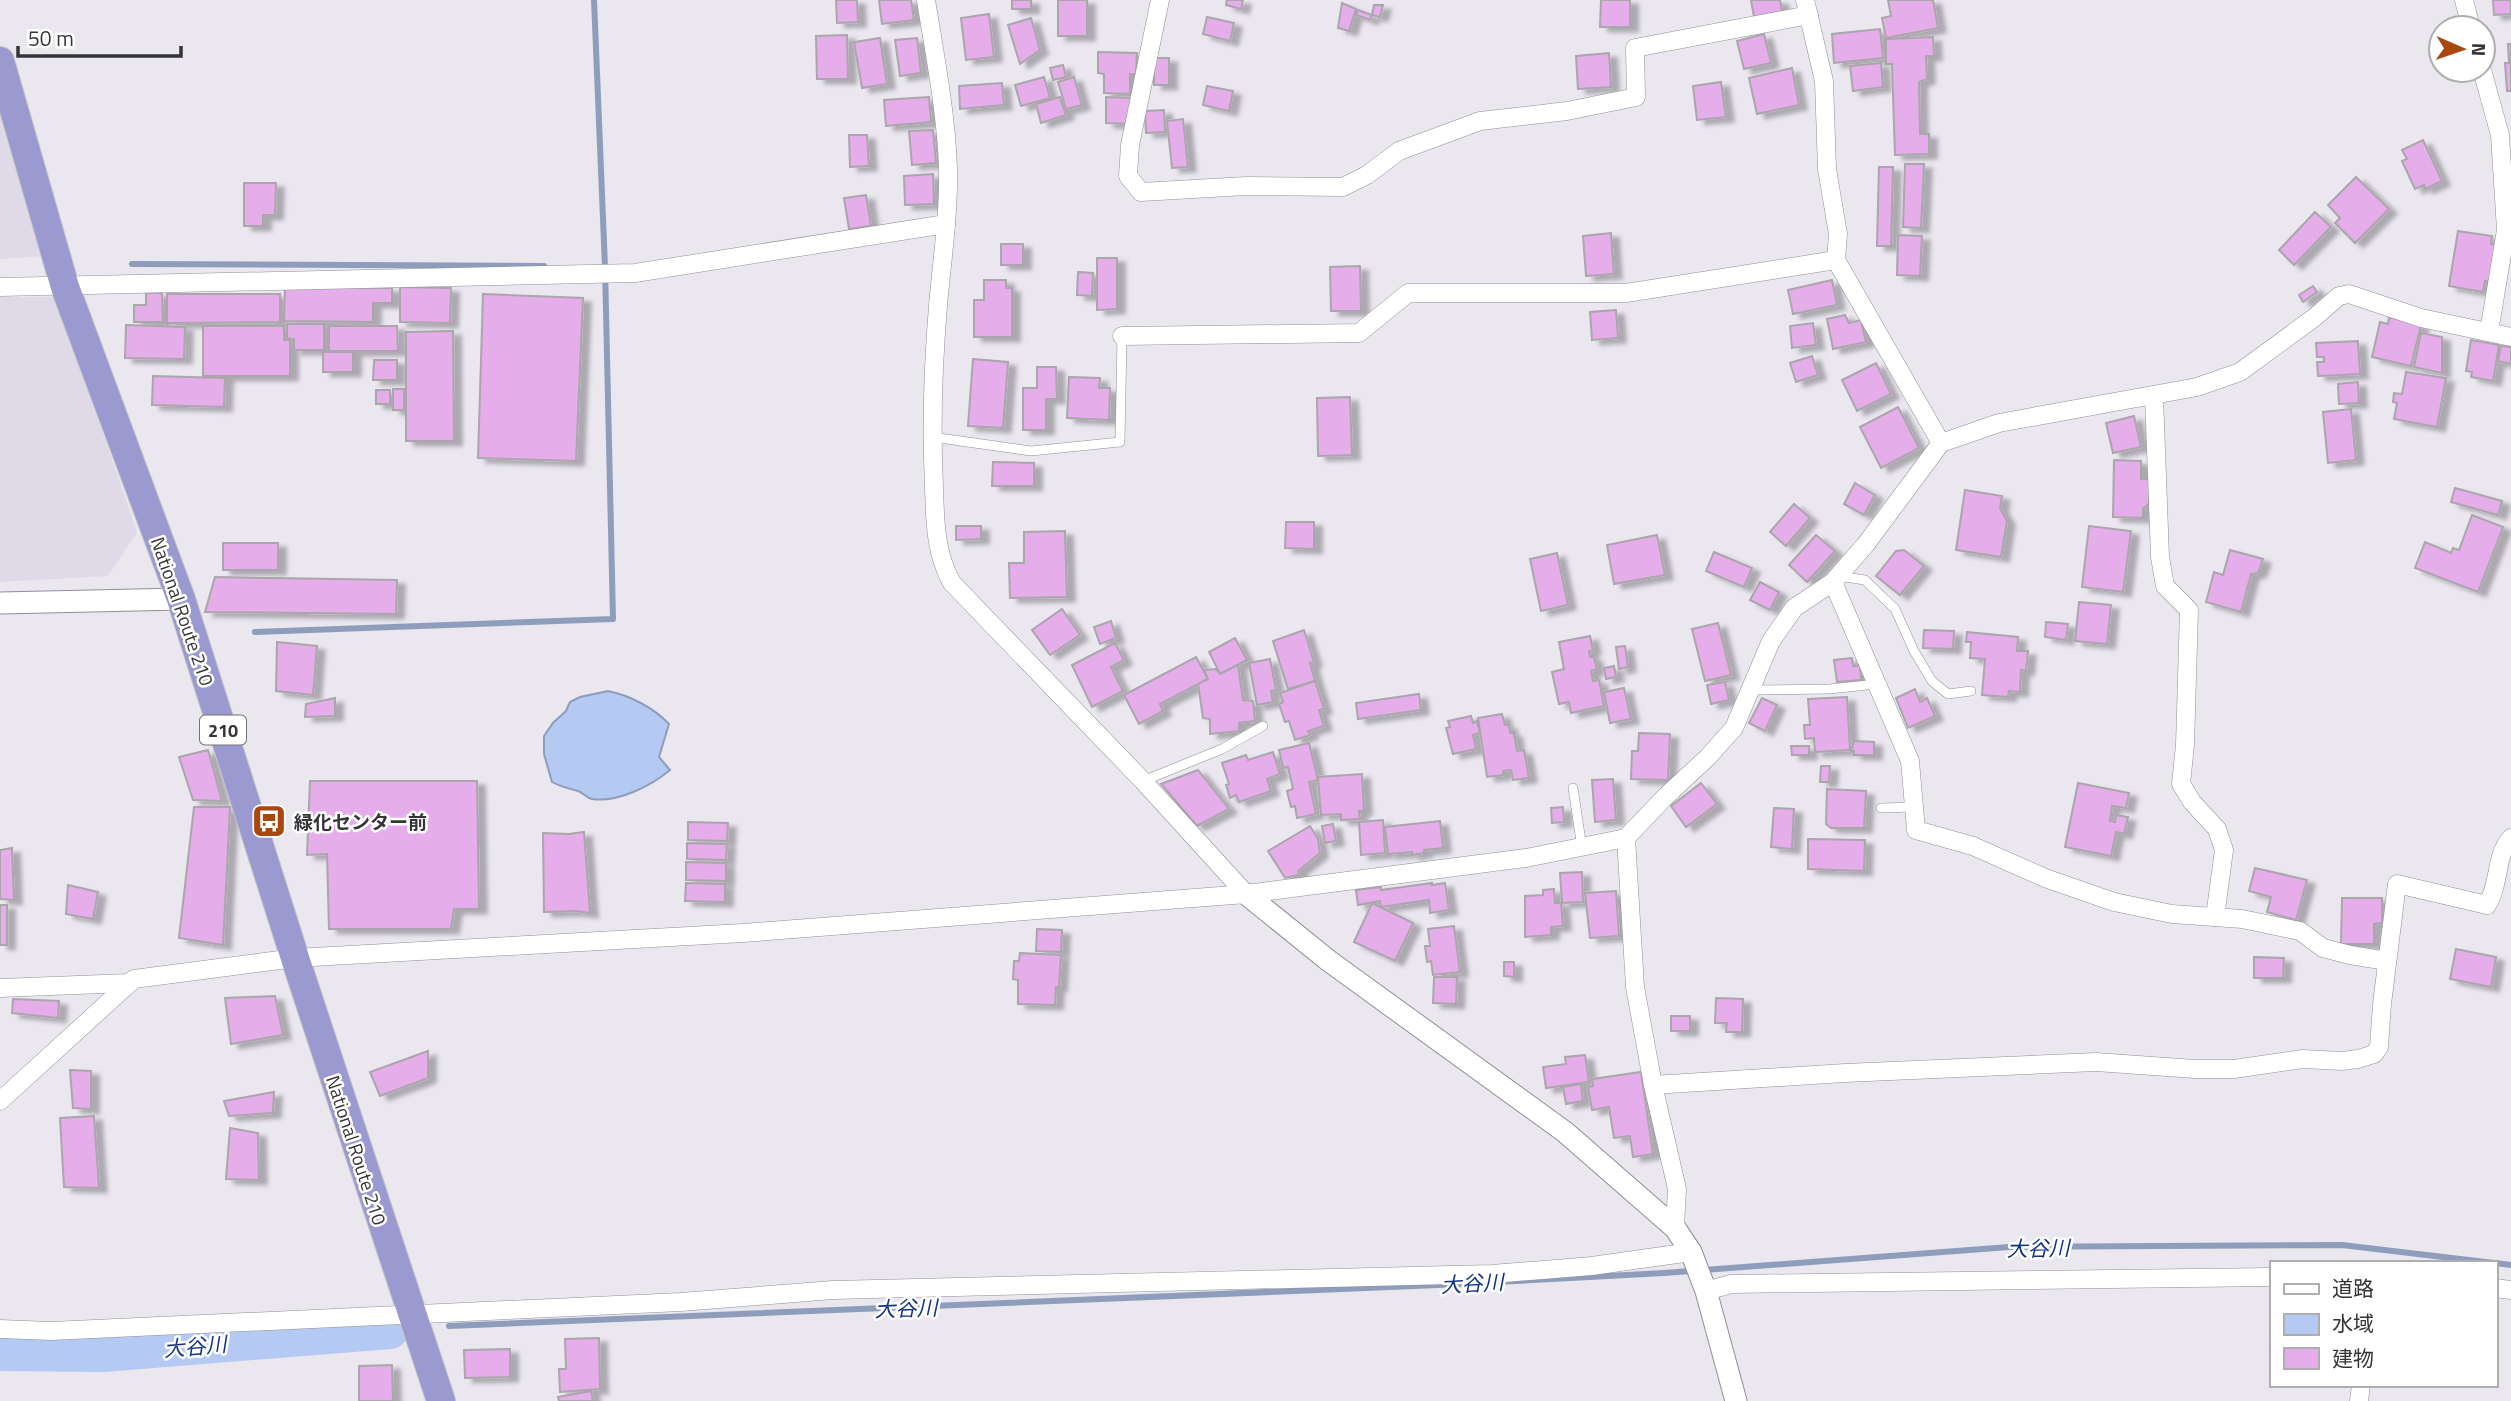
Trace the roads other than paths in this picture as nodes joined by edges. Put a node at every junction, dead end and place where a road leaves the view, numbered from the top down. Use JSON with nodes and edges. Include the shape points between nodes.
{"nodes":[{"id":1,"x":926,"y":0,"type":"edge"},
{"id":2,"x":1160,"y":0,"type":"edge"},
{"id":3,"x":1807,"y":7,"type":"edge"},
{"id":4,"x":0,"y":61,"type":"edge"},
{"id":5,"x":2486,"y":84,"type":"edge"},
{"id":6,"x":946,"y":224,"type":"junction"},
{"id":7,"x":1836,"y":260,"type":"junction"},
{"id":8,"x":0,"y":287,"type":"edge"},
{"id":9,"x":65,"y":287,"type":"junction"},
{"id":10,"x":2489,"y":332,"type":"junction"},
{"id":11,"x":1122,"y":336,"type":"joint"},
{"id":12,"x":2511,"y":337,"type":"edge"},
{"id":13,"x":2154,"y":396,"type":"junction"},
{"id":14,"x":932,"y":437,"type":"junction"},
{"id":15,"x":1941,"y":443,"type":"junction"},
{"id":16,"x":1836,"y":579,"type":"junction"},
{"id":17,"x":181,"y":599,"type":"junction"},
{"id":18,"x":0,"y":603,"type":"edge"},
{"id":19,"x":1879,"y":684,"type":"junction"},
{"id":20,"x":1750,"y":690,"type":"junction"},
{"id":21,"x":1971,"y":691,"type":"dead end"},
{"id":22,"x":1263,"y":726,"type":"dead end"},
{"id":23,"x":1143,"y":781,"type":"junction"},
{"id":24,"x":1573,"y":788,"type":"dead end"},
{"id":25,"x":1881,"y":807,"type":"dead end"},
{"id":26,"x":1914,"y":807,"type":"junction"},
{"id":27,"x":1626,"y":838,"type":"junction"},
{"id":28,"x":2511,"y":838,"type":"edge"},
{"id":29,"x":1582,"y":848,"type":"junction"},
{"id":30,"x":1246,"y":894,"type":"junction"},
{"id":31,"x":2215,"y":917,"type":"junction"},
{"id":32,"x":295,"y":958,"type":"junction"},
{"id":33,"x":2387,"y":961,"type":"junction"},
{"id":34,"x":129,"y":983,"type":"junction"},
{"id":35,"x":0,"y":988,"type":"edge"},
{"id":36,"x":1653,"y":1085,"type":"junction"},
{"id":37,"x":0,"y":1101,"type":"edge"},
{"id":38,"x":1675,"y":1228,"type":"junction"},
{"id":39,"x":1691,"y":1252,"type":"junction"},
{"id":40,"x":2270,"y":1277,"type":"edge"},
{"id":41,"x":1706,"y":1291,"type":"junction"},
{"id":42,"x":411,"y":1315,"type":"junction"},
{"id":43,"x":0,"y":1329,"type":"edge"},
{"id":44,"x":441,"y":1401,"type":"edge"},
{"id":45,"x":1736,"y":1401,"type":"edge"}],
"edges":[{"from":1,"to":6,"type":"street","via":[[944,116]]},
{"from":2,"to":3,"type":"street","via":[[1130,145],[1128,176],[1142,192],[1343,187],[1399,151],[1480,121],[1636,97],[1635,48]]},
{"from":3,"to":7,"type":"street","via":[[1825,81],[1827,169],[1838,234]]},
{"from":4,"to":9,"type":"highway","name":"National Route 210","number":"210"},
{"from":5,"to":10,"type":"street","via":[[2500,135],[2506,230]]},
{"from":6,"to":9,"type":"street","via":[[635,273]]},
{"from":6,"to":14,"type":"street"},
{"from":7,"to":11,"type":"street","via":[[1626,293],[1408,293],[1359,332]]},
{"from":7,"to":15,"type":"street"},
{"from":8,"to":9,"type":"street"},
{"from":9,"to":17,"type":"highway","name":"National Route 210","number":"210"},
{"from":10,"to":12,"type":"street"},
{"from":10,"to":13,"type":"street","via":[[2421,318],[2350,294],[2339,296],[2240,372]]},
{"from":11,"to":14,"type":"lane","via":[[1120,442],[1031,451]]},
{"from":13,"to":15,"type":"street","via":[[1999,423]]},
{"from":13,"to":31,"type":"street","via":[[2160,556],[2165,586],[2189,610],[2180,784],[2217,829],[2224,850]]},
{"from":14,"to":23,"type":"street","via":[[936,538],[952,583]]},
{"from":15,"to":16,"type":"street"},
{"from":16,"to":19,"type":"street"},
{"from":16,"to":20,"type":"street","via":[[1794,608],[1771,641]]},
{"from":16,"to":21,"type":"lane","via":[[1865,580],[1895,609],[1932,681],[1948,694]]},
{"from":17,"to":18,"type":"street"},
{"from":17,"to":32,"type":"highway","name":"National Route 210","number":"210"},
{"from":19,"to":20,"type":"lane"},
{"from":19,"to":26,"type":"street","via":[[1910,761]]},
{"from":20,"to":27,"type":"street","via":[[1734,728]]},
{"from":22,"to":23,"type":"lane","via":[[1222,749]]},
{"from":23,"to":30,"type":"street"},
{"from":24,"to":29,"type":"lane"},
{"from":25,"to":26,"type":"lane"},
{"from":26,"to":31,"type":"street","via":[[1916,830],[1973,846],[2045,878],[2114,902]]},
{"from":27,"to":29,"type":"street"},
{"from":27,"to":36,"type":"street","via":[[1635,987]]},
{"from":28,"to":33,"type":"street","via":[[2504,845],[2494,894],[2487,905],[2397,884]]},
{"from":29,"to":30,"type":"street"},
{"from":30,"to":32,"type":"street","via":[[743,933]]},
{"from":30,"to":38,"type":"street","via":[[1329,961],[1565,1132]]},
{"from":31,"to":33,"type":"street","via":[[2300,931],[2323,948]]},
{"from":32,"to":34,"type":"street"},
{"from":32,"to":42,"type":"highway","name":"National Route 210","number":"210"},
{"from":33,"to":36,"type":"street","via":[[2379,1048],[2358,1059],[2303,1059],[2221,1069],[2096,1062]]},
{"from":34,"to":35,"type":"street"},
{"from":34,"to":37,"type":"street"},
{"from":36,"to":38,"type":"street","via":[[1677,1189]]},
{"from":38,"to":39,"type":"street"},
{"from":39,"to":41,"type":"street"},
{"from":39,"to":42,"type":"street","via":[[1592,1266],[1492,1273],[833,1290]]},
{"from":40,"to":41,"type":"street","via":[[1731,1284]]},
{"from":41,"to":45,"type":"street"},
{"from":42,"to":43,"type":"street","via":[[51,1331]]},
{"from":42,"to":44,"type":"highway","name":"National Route 210","number":"210"}]}
